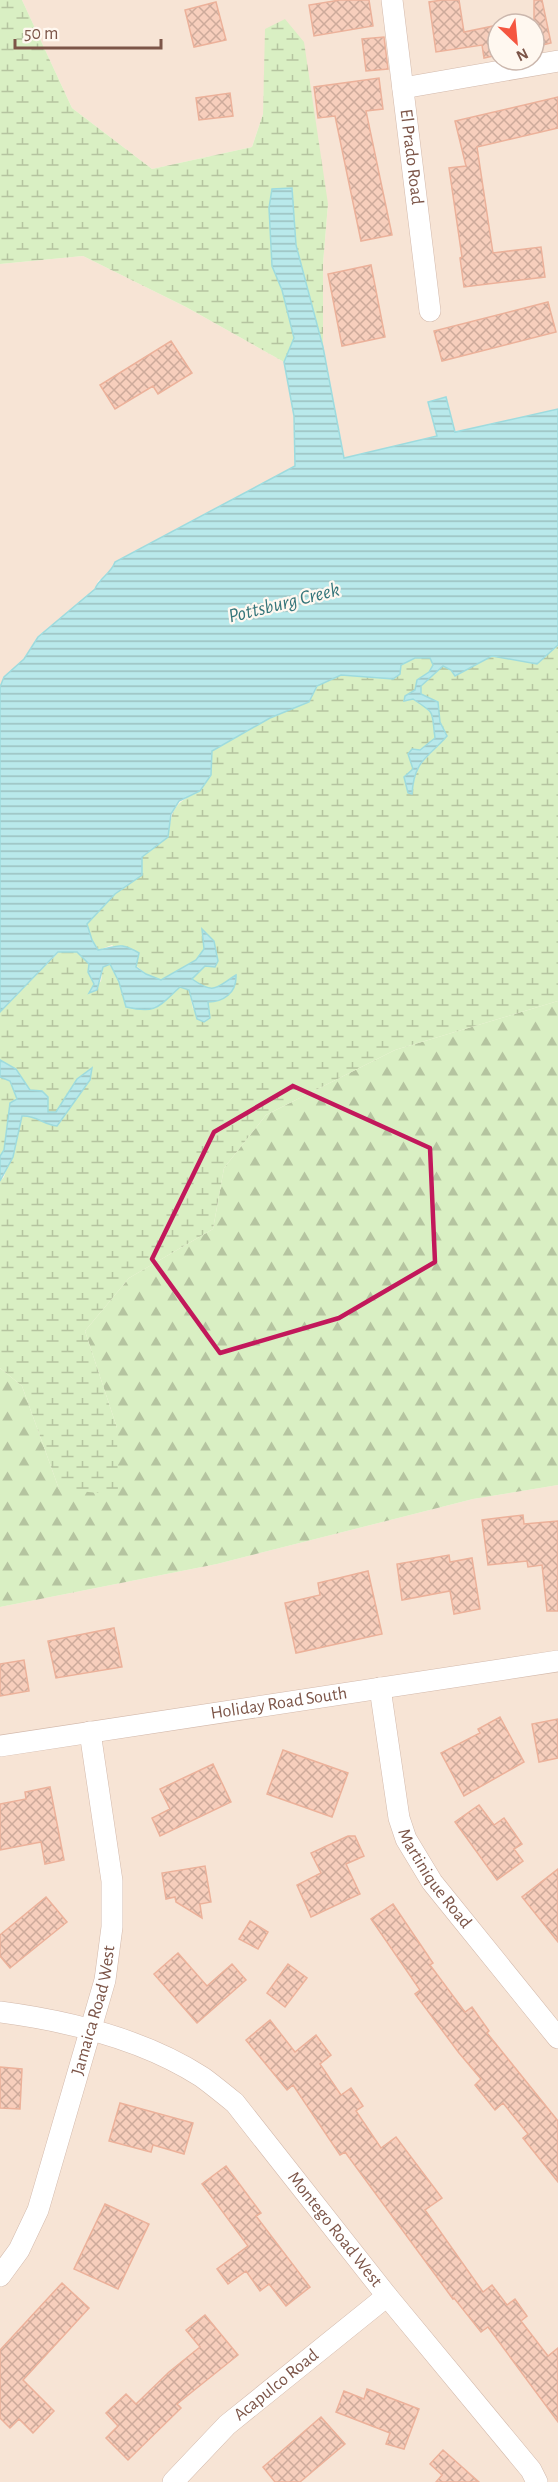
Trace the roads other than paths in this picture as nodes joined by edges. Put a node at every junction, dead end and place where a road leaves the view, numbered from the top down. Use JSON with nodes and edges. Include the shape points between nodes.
{"nodes":[{"id":1,"x":392,"y":0,"type":"edge"},
{"id":2,"x":558,"y":61,"type":"edge"},
{"id":3,"x":404,"y":88,"type":"junction"},
{"id":4,"x":430,"y":312,"type":"dead end"},
{"id":5,"x":558,"y":1661,"type":"edge"},
{"id":6,"x":380,"y":1688,"type":"junction"},
{"id":7,"x":90,"y":1732,"type":"junction"},
{"id":8,"x":0,"y":1746,"type":"edge"},
{"id":9,"x":0,"y":2012,"type":"edge"},
{"id":10,"x":90,"y":2030,"type":"junction"},
{"id":11,"x":558,"y":2038,"type":"edge"},
{"id":12,"x":0,"y":2276,"type":"edge"},
{"id":13,"x":387,"y":2296,"type":"junction"},
{"id":14,"x":173,"y":2482,"type":"edge"},
{"id":15,"x":537,"y":2482,"type":"edge"}],
"edges":[{"from":1,"to":3,"type":"street","name":"El Prado Road"},
{"from":2,"to":3,"type":"street"},
{"from":3,"to":4,"type":"street","name":"El Prado Road"},
{"from":5,"to":6,"type":"street","name":"Holiday Road South"},
{"from":6,"to":7,"type":"street","name":"Holiday Road South"},
{"from":6,"to":11,"type":"street","name":"Martinique Road","via":[[399,1818],[406,1839],[432,1882]]},
{"from":7,"to":8,"type":"street","name":"Holiday Road South"},
{"from":7,"to":10,"type":"street","name":"Jamaica Road West","via":[[112,1881],[112,1927],[105,1980]]},
{"from":9,"to":10,"type":"street","name":"Montego Road West"},
{"from":10,"to":12,"type":"street","name":"Jamaica Road West","via":[[38,2210],[19,2250]]},
{"from":10,"to":13,"type":"street","name":"Montego Road West","via":[[177,2063],[235,2103]]},
{"from":13,"to":14,"type":"street","name":"Acapulco Road","via":[[226,2425]]},
{"from":13,"to":15,"type":"street","name":"Montego Road West"}]}
